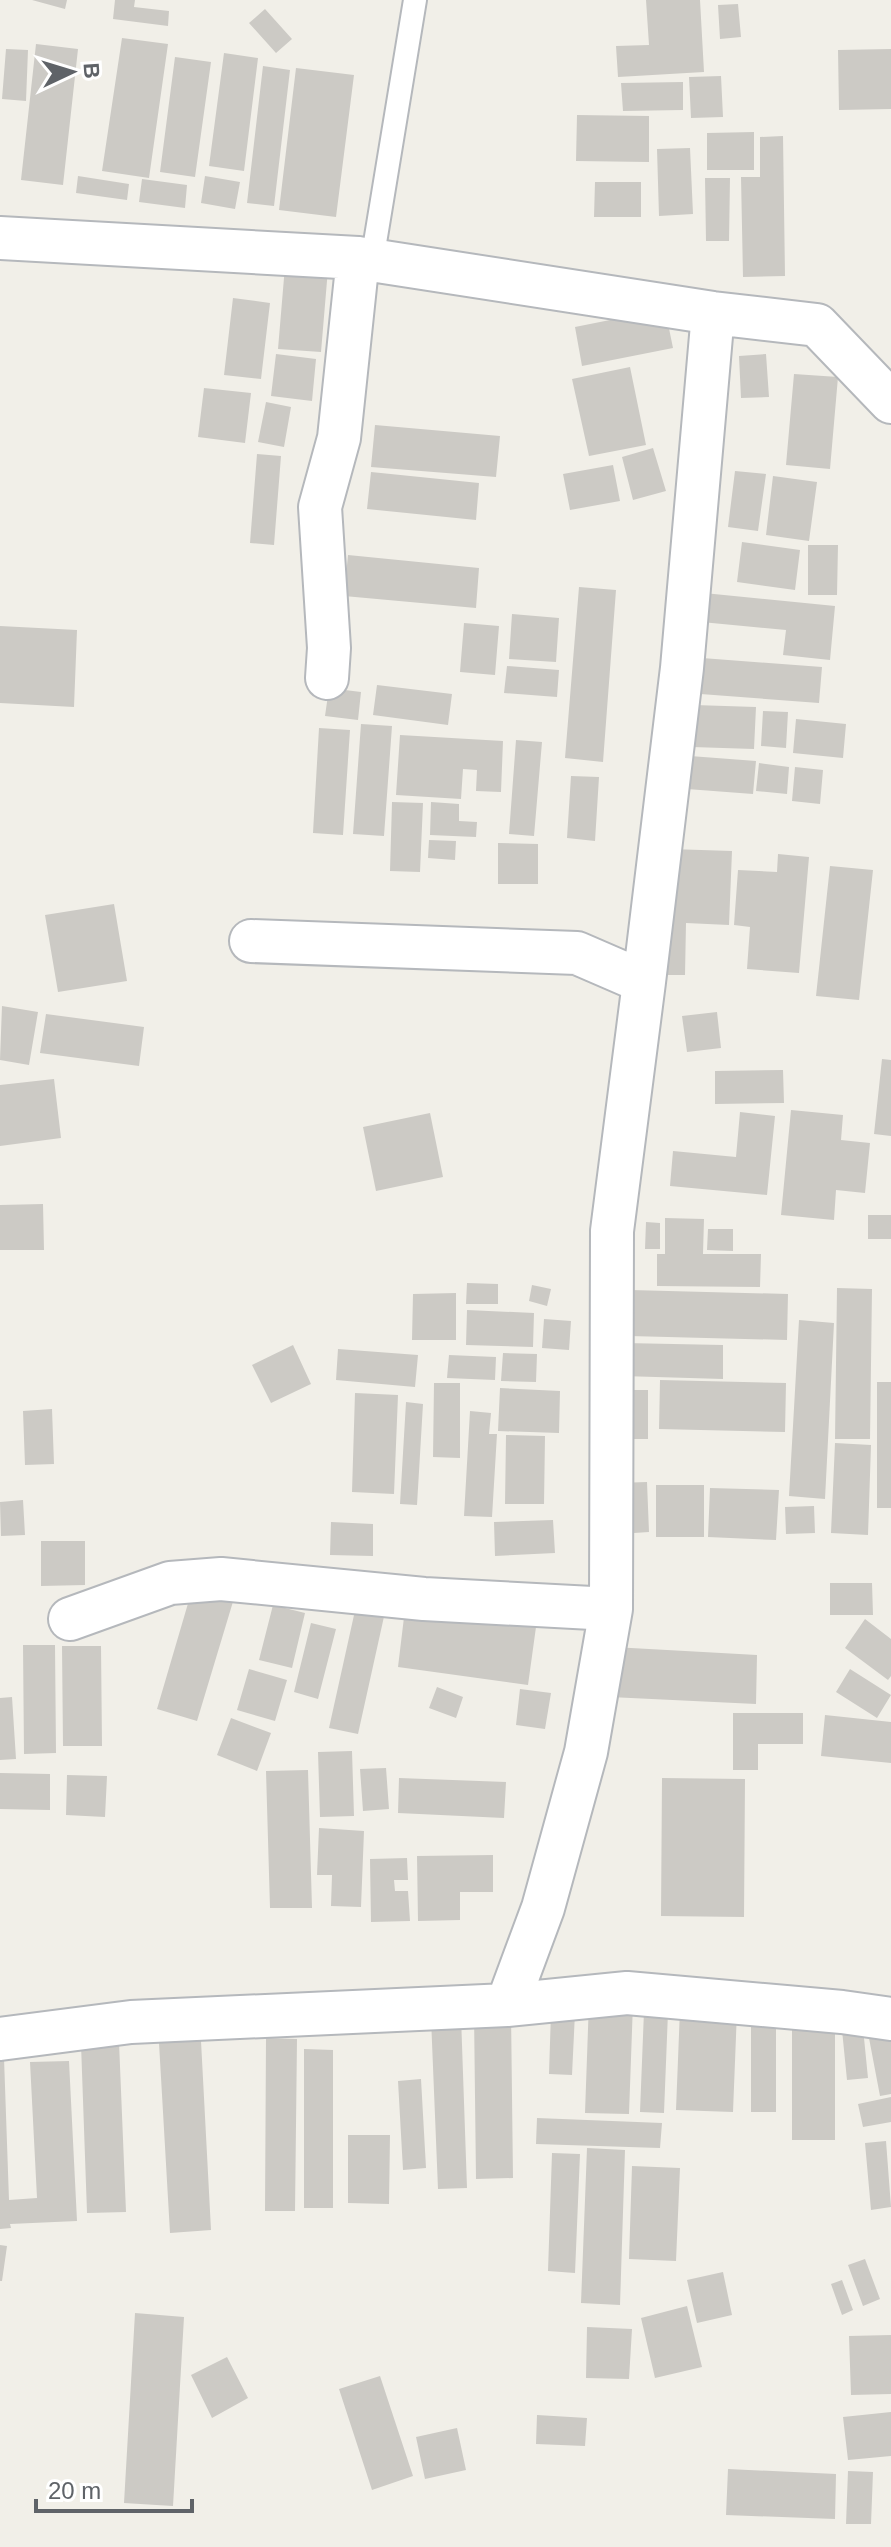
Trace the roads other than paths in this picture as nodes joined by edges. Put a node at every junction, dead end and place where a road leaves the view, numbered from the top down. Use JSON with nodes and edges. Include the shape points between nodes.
{"nodes":[{"id":1,"x":415,"y":0,"type":"edge"},
{"id":2,"x":0,"y":238,"type":"edge"},
{"id":3,"x":365,"y":259,"type":"junction"},
{"id":4,"x":713,"y":313,"type":"junction"},
{"id":5,"x":891,"y":402,"type":"edge"},
{"id":6,"x":327,"y":678,"type":"dead end"},
{"id":7,"x":251,"y":941,"type":"dead end"},
{"id":8,"x":644,"y":982,"type":"junction"},
{"id":9,"x":611,"y":1609,"type":"junction"},
{"id":10,"x":70,"y":1619,"type":"dead end"},
{"id":11,"x":507,"y":2005,"type":"junction"},
{"id":12,"x":891,"y":2019,"type":"edge"},
{"id":13,"x":0,"y":2039,"type":"edge"}],
"edges":[{"from":1,"to":3,"type":"lane"},
{"from":2,"to":3,"type":"street"},
{"from":3,"to":4,"type":"street"},
{"from":3,"to":6,"type":"street","via":[[339,438],[320,507]]},
{"from":4,"to":5,"type":"street","via":[[817,325]]},
{"from":4,"to":8,"type":"street","via":[[682,668]]},
{"from":7,"to":8,"type":"street","via":[[577,953]]},
{"from":8,"to":9,"type":"street","via":[[612,1231]]},
{"from":9,"to":10,"type":"street","via":[[424,1599],[221,1579],[170,1583]]},
{"from":9,"to":11,"type":"street","via":[[586,1752],[543,1908]]},
{"from":11,"to":12,"type":"street","via":[[627,1993]]},
{"from":11,"to":13,"type":"street","via":[[131,2022]]}]}
